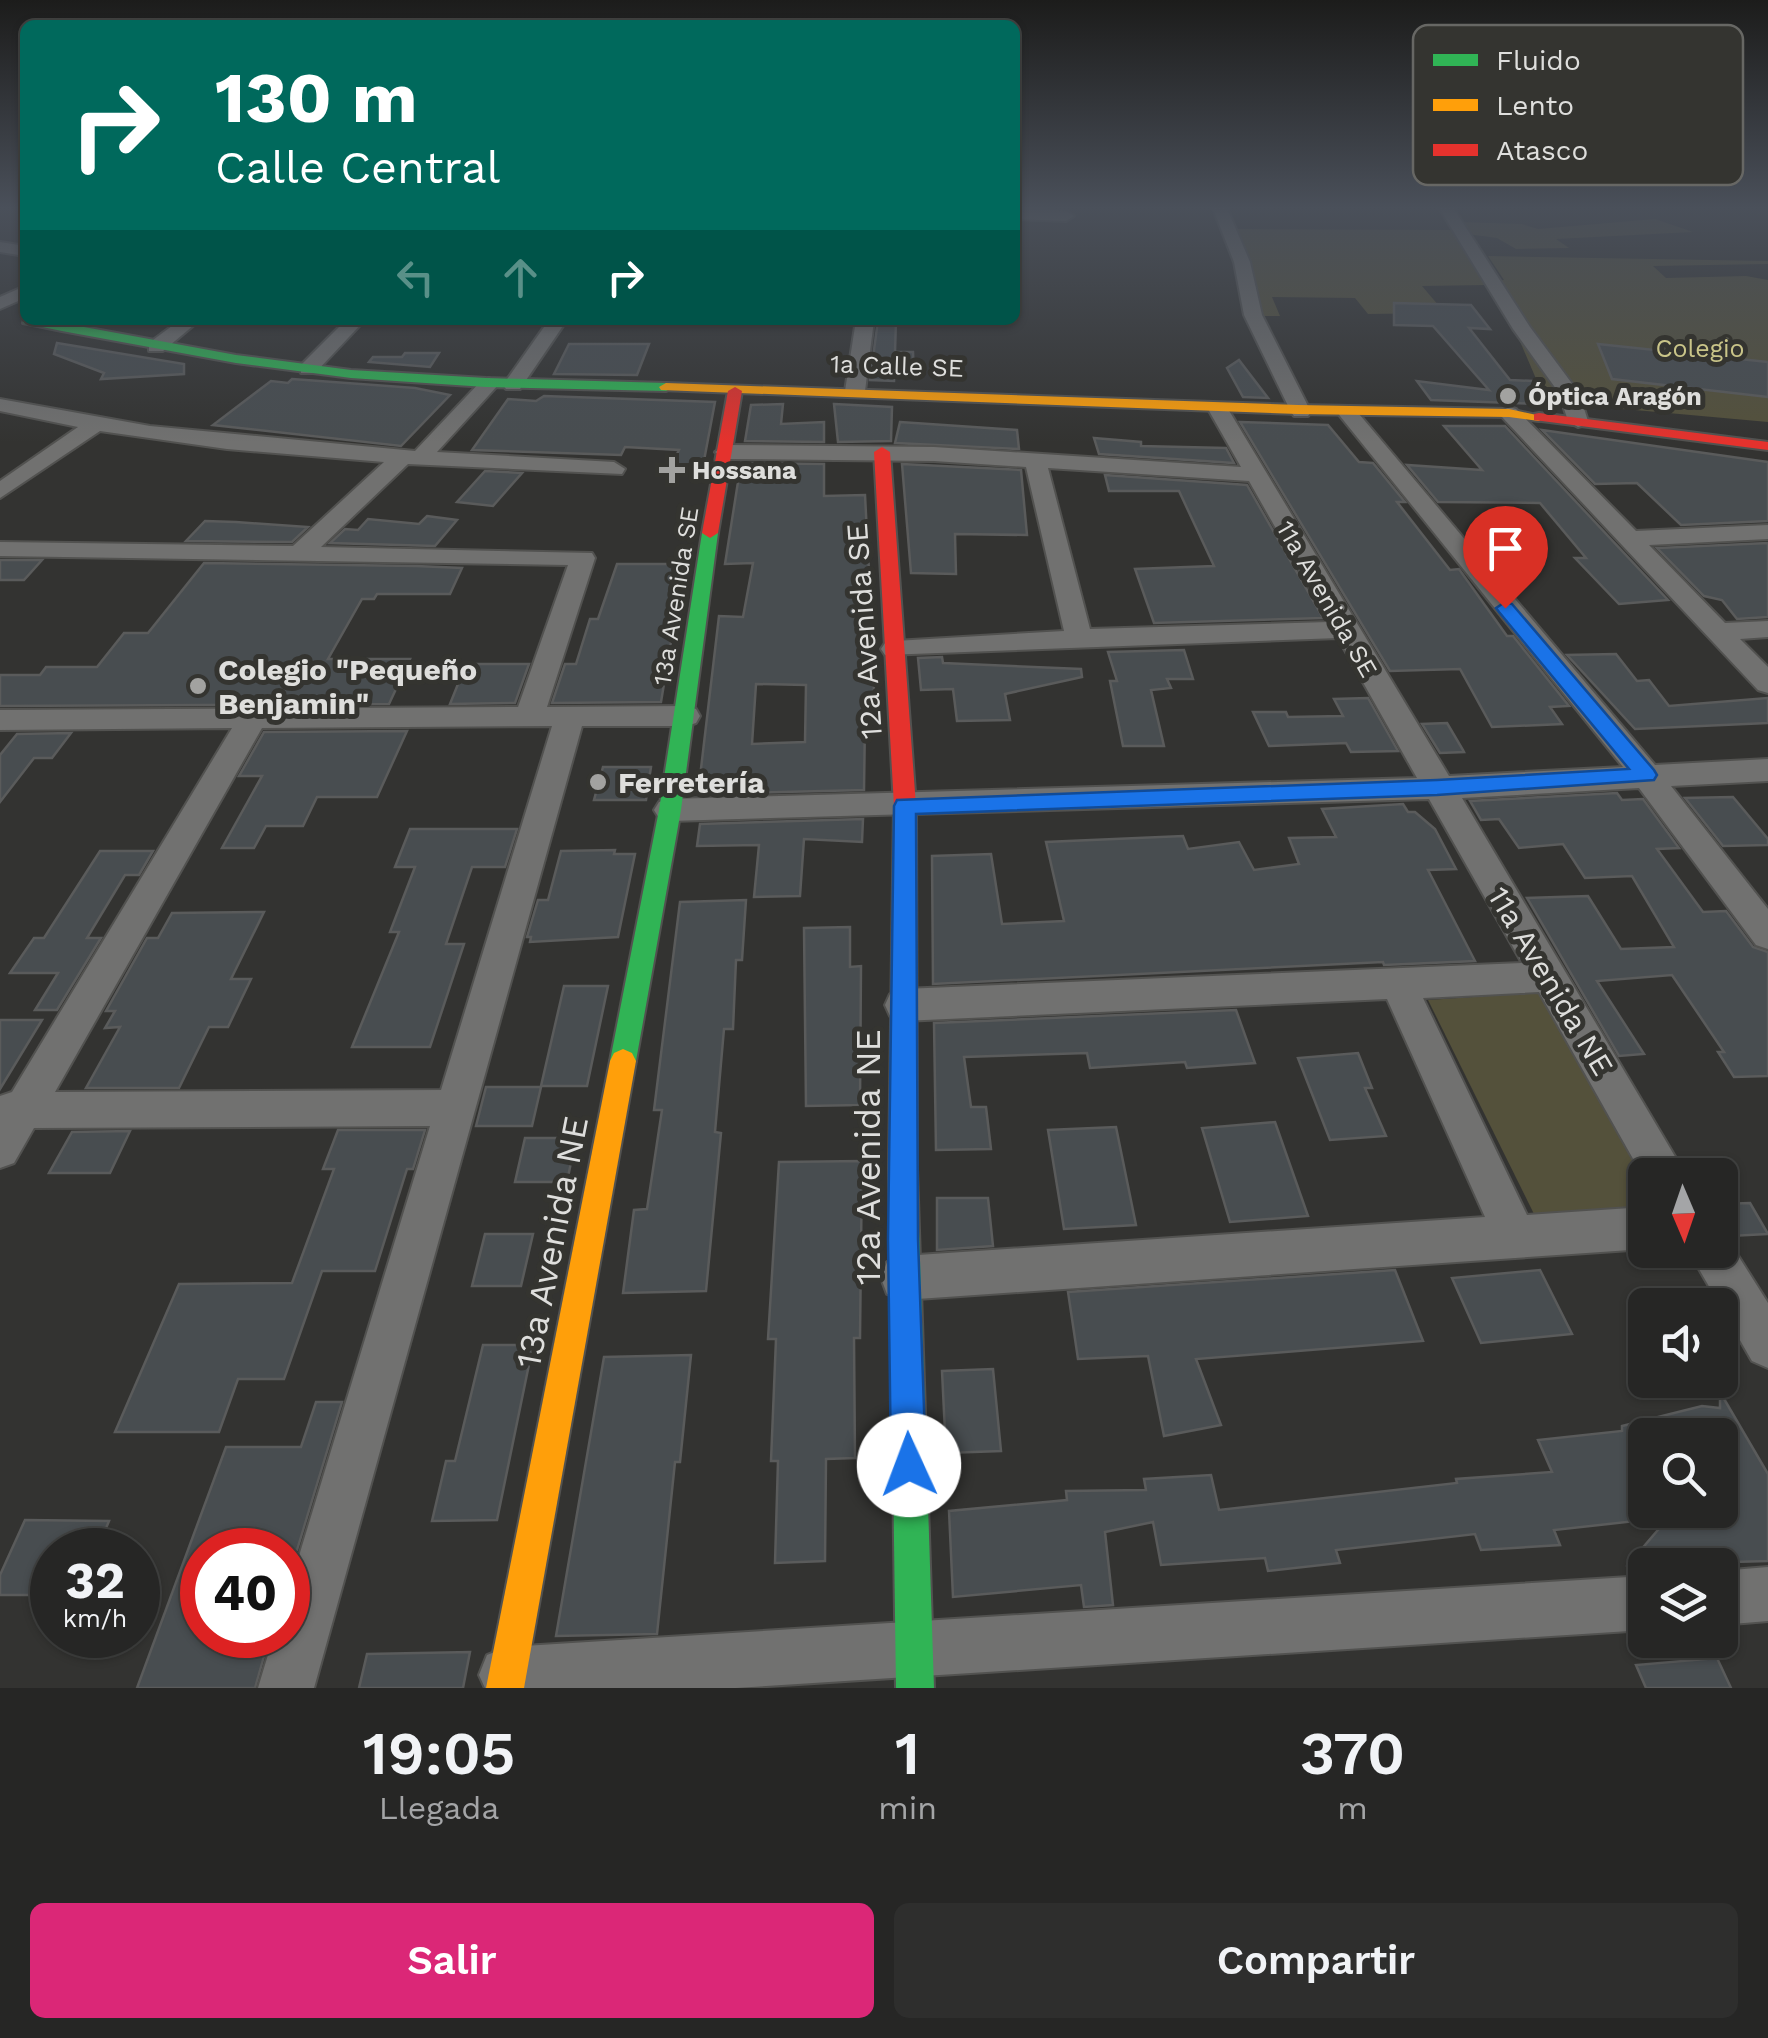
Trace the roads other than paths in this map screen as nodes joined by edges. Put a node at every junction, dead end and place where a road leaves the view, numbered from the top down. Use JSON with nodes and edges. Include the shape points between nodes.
{"nodes":[{"id":1,"x":1247,"y":285,"type":"edge"},
{"id":2,"x":1494,"y":285,"type":"edge"},
{"id":3,"x":49,"y":325,"type":"edge"},
{"id":4,"x":185,"y":325,"type":"edge"},
{"id":5,"x":351,"y":325,"type":"edge"},
{"id":6,"x":554,"y":325,"type":"edge"},
{"id":7,"x":864,"y":325,"type":"edge"},
{"id":8,"x":156,"y":348,"type":"junction"},
{"id":9,"x":308,"y":370,"type":"junction"},
{"id":10,"x":501,"y":385,"type":"junction"},
{"id":11,"x":855,"y":391,"type":"junction"},
{"id":12,"x":736,"y":392,"type":"junction"},
{"id":13,"x":0,"y":405,"type":"edge"},
{"id":14,"x":1218,"y":409,"type":"junction"},
{"id":15,"x":1301,"y":412,"type":"junction"},
{"id":16,"x":1348,"y":412,"type":"junction"},
{"id":17,"x":1509,"y":413,"type":"junction"},
{"id":18,"x":1578,"y":421,"type":"junction"},
{"id":19,"x":98,"y":423,"type":"junction"},
{"id":20,"x":1768,"y":446,"type":"edge"},
{"id":21,"x":726,"y":452,"type":"junction"},
{"id":22,"x":882,"y":452,"type":"junction"},
{"id":23,"x":412,"y":456,"type":"junction"},
{"id":24,"x":1035,"y":460,"type":"junction"},
{"id":25,"x":614,"y":469,"type":"dead end"},
{"id":26,"x":1254,"y":475,"type":"junction"},
{"id":27,"x":0,"y":491,"type":"edge"},
{"id":28,"x":1768,"y":532,"type":"edge"},
{"id":29,"x":1626,"y":539,"type":"junction"},
{"id":30,"x":0,"y":549,"type":"edge"},
{"id":31,"x":297,"y":556,"type":"junction"},
{"id":32,"x":1345,"y":630,"type":"junction"},
{"id":33,"x":1768,"y":630,"type":"edge"},
{"id":34,"x":1716,"y":632,"type":"junction"},
{"id":35,"x":1079,"y":638,"type":"junction"},
{"id":36,"x":895,"y":649,"type":"junction"},
{"id":37,"x":1768,"y":684,"type":"edge"},
{"id":38,"x":686,"y":716,"type":"junction"},
{"id":39,"x":549,"y":718,"type":"junction"},
{"id":40,"x":0,"y":720,"type":"edge"},
{"id":41,"x":250,"y":721,"type":"junction"},
{"id":42,"x":1768,"y":770,"type":"edge"},
{"id":43,"x":1646,"y":775,"type":"junction"},
{"id":44,"x":1437,"y":788,"type":"junction"},
{"id":45,"x":905,"y":806,"type":"junction"},
{"id":46,"x":670,"y":810,"type":"junction"},
{"id":47,"x":1768,"y":935,"type":"edge"},
{"id":48,"x":1548,"y":977,"type":"junction"},
{"id":49,"x":1398,"y":984,"type":"junction"},
{"id":50,"x":903,"y":1006,"type":"junction"},
{"id":51,"x":455,"y":1108,"type":"junction"},
{"id":52,"x":12,"y":1110,"type":"edge"},
{"id":53,"x":0,"y":1149,"type":"edge"},
{"id":54,"x":1655,"y":1158,"type":"edge"},
{"id":55,"x":1628,"y":1229,"type":"edge"},
{"id":56,"x":1516,"y":1238,"type":"junction"},
{"id":57,"x":1721,"y":1268,"type":"edge"},
{"id":58,"x":904,"y":1278,"type":"junction"},
{"id":59,"x":1768,"y":1345,"type":"edge"},
{"id":60,"x":1768,"y":1594,"type":"edge"},
{"id":61,"x":1738,"y":1596,"type":"edge"},
{"id":62,"x":1628,"y":1605,"type":"edge"},
{"id":63,"x":914,"y":1670,"type":"edge"},
{"id":64,"x":506,"y":1682,"type":"edge"},
{"id":65,"x":286,"y":1688,"type":"edge"}],
"edges":[{"from":1,"to":15,"type":"street","via":[[1253,316]]},
{"from":2,"to":18,"type":"street","via":[[1569,393]]},
{"from":3,"to":8,"type":"street","name":"1a Calle SE"},
{"from":4,"to":8,"type":"street"},
{"from":5,"to":9,"type":"street"},
{"from":6,"to":10,"type":"street"},
{"from":7,"to":11,"type":"street"},
{"from":8,"to":9,"type":"street","name":"1a Calle SE"},
{"from":9,"to":10,"type":"street","name":"1a Calle SE"},
{"from":10,"to":12,"type":"street","name":"1a Calle SE"},
{"from":10,"to":23,"type":"street"},
{"from":11,"to":12,"type":"street","name":"1a Calle SE"},
{"from":11,"to":14,"type":"street","name":"1a Calle SE"},
{"from":12,"to":21,"type":"street","name":"13a Avenida SE"},
{"from":13,"to":19,"type":"street"},
{"from":14,"to":15,"type":"street","name":"1a Calle SE"},
{"from":14,"to":26,"type":"street","name":"11a Avenida SE"},
{"from":15,"to":16,"type":"street","name":"1a Calle SE"},
{"from":16,"to":17,"type":"street","name":"1a Calle SE"},
{"from":16,"to":43,"type":"street"},
{"from":17,"to":18,"type":"street","name":"1a Calle SE"},
{"from":17,"to":29,"type":"street"},
{"from":18,"to":20,"type":"street","name":"1a Calle SE"},
{"from":19,"to":23,"type":"street"},
{"from":19,"to":27,"type":"street"},
{"from":21,"to":22,"type":"street"},
{"from":21,"to":38,"type":"street","name":"13a Avenida SE"},
{"from":22,"to":24,"type":"street"},
{"from":22,"to":36,"type":"street","name":"12a Avenida SE"},
{"from":23,"to":25,"type":"street"},
{"from":23,"to":31,"type":"street"},
{"from":24,"to":26,"type":"street"},
{"from":24,"to":35,"type":"street"},
{"from":26,"to":32,"type":"street","name":"11a Avenida SE"},
{"from":28,"to":29,"type":"street"},
{"from":29,"to":34,"type":"street"},
{"from":30,"to":31,"type":"street"},
{"from":31,"to":39,"type":"street","via":[[582,558]]},
{"from":32,"to":35,"type":"street"},
{"from":32,"to":44,"type":"street","name":"11a Avenida SE"},
{"from":33,"to":34,"type":"street"},
{"from":34,"to":37,"type":"street"},
{"from":35,"to":36,"type":"street"},
{"from":36,"to":45,"type":"street","name":"12a Avenida SE"},
{"from":38,"to":39,"type":"street"},
{"from":38,"to":46,"type":"street","name":"13a Avenida SE"},
{"from":39,"to":41,"type":"street"},
{"from":39,"to":51,"type":"street"},
{"from":40,"to":41,"type":"street"},
{"from":41,"to":52,"type":"street"},
{"from":42,"to":43,"type":"street"},
{"from":43,"to":44,"type":"street"},
{"from":43,"to":47,"type":"street"},
{"from":44,"to":45,"type":"street"},
{"from":44,"to":48,"type":"street","name":"11a Avenida NE"},
{"from":45,"to":46,"type":"street"},
{"from":45,"to":50,"type":"street","name":"12a Avenida NE"},
{"from":46,"to":64,"type":"street","name":"13a Avenida NE"},
{"from":48,"to":49,"type":"street"},
{"from":48,"to":54,"type":"street","name":"11a Avenida NE"},
{"from":49,"to":50,"type":"street"},
{"from":49,"to":56,"type":"street"},
{"from":50,"to":58,"type":"street","name":"12a Avenida NE"},
{"from":51,"to":52,"type":"street"},
{"from":51,"to":65,"type":"street"},
{"from":52,"to":53,"type":"street"},
{"from":55,"to":56,"type":"street"},
{"from":56,"to":58,"type":"street"},
{"from":57,"to":59,"type":"street"},
{"from":58,"to":63,"type":"street","name":"12a Avenida NE"},
{"from":60,"to":61,"type":"street"},
{"from":62,"to":63,"type":"street"},
{"from":63,"to":64,"type":"street"}]}
